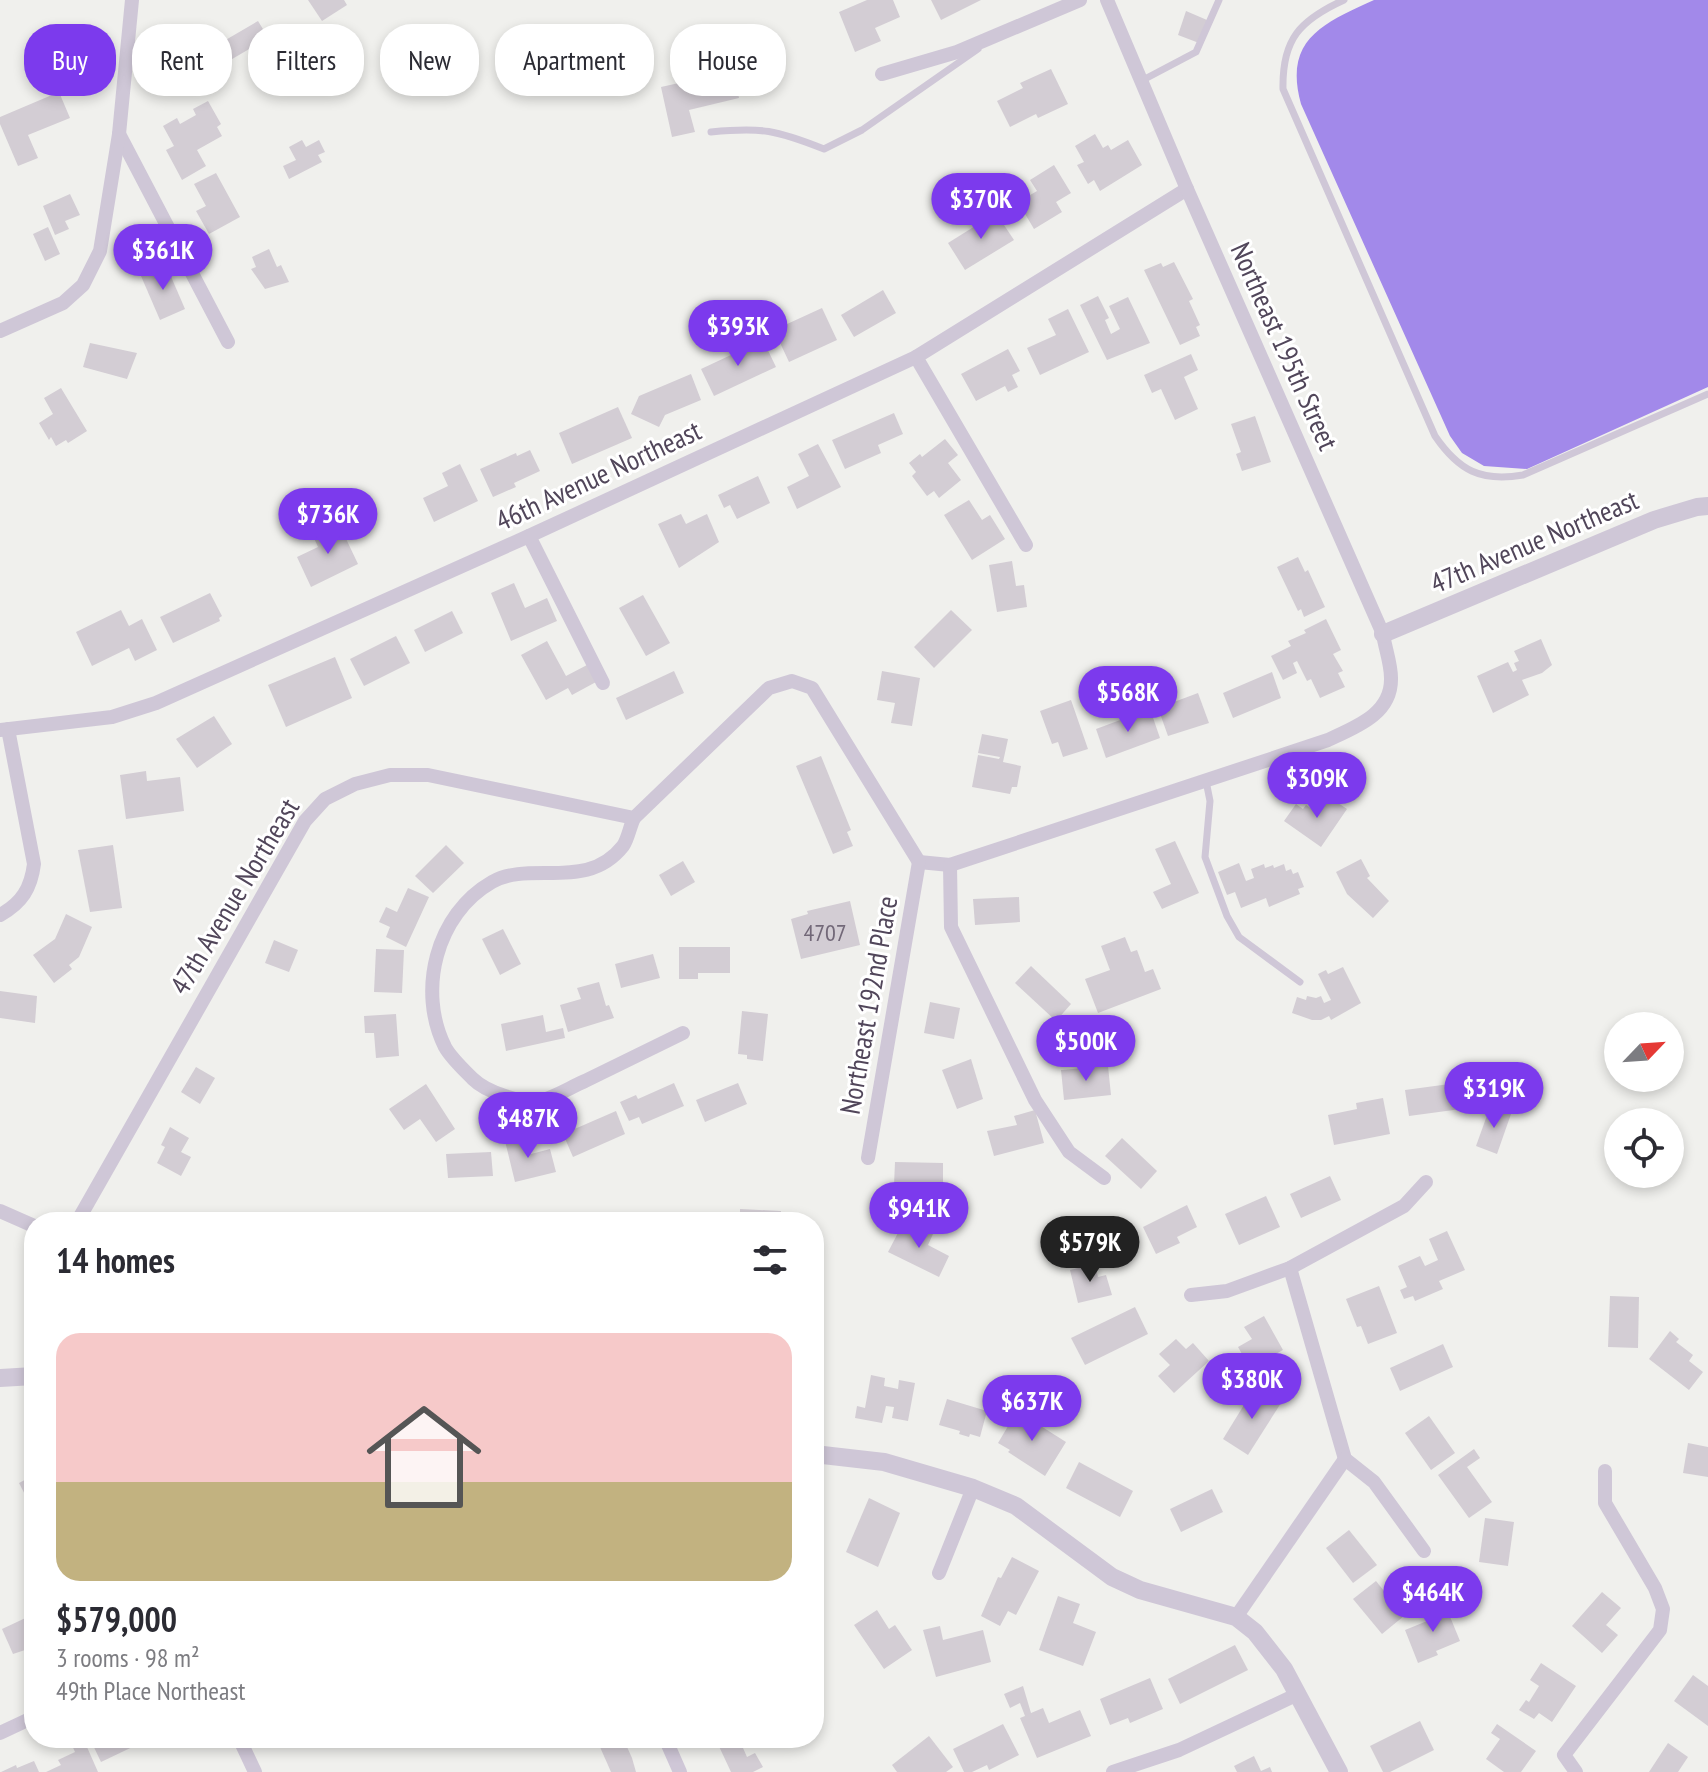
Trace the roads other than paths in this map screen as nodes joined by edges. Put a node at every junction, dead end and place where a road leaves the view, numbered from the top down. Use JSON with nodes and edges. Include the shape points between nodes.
{"nodes":[{"id":1,"x":132,"y":0,"type":"edge"},
{"id":2,"x":1080,"y":0,"type":"edge"},
{"id":3,"x":1107,"y":0,"type":"edge"},
{"id":4,"x":1219,"y":0,"type":"edge"},
{"id":5,"x":1344,"y":0,"type":"edge"},
{"id":6,"x":1000,"y":34,"type":"junction"},
{"id":7,"x":882,"y":74,"type":"dead end"},
{"id":8,"x":1141,"y":81,"type":"junction"},
{"id":9,"x":711,"y":132,"type":"dead end"},
{"id":10,"x":119,"y":134,"type":"junction"},
{"id":11,"x":1187,"y":189,"type":"junction"},
{"id":12,"x":0,"y":331,"type":"edge"},
{"id":13,"x":228,"y":342,"type":"dead end"},
{"id":14,"x":916,"y":357,"type":"junction"},
{"id":15,"x":1708,"y":394,"type":"edge"},
{"id":16,"x":1708,"y":506,"type":"edge"},
{"id":17,"x":529,"y":536,"type":"junction"},
{"id":18,"x":1026,"y":545,"type":"dead end"},
{"id":19,"x":1383,"y":634,"type":"junction"},
{"id":20,"x":603,"y":683,"type":"dead end"},
{"id":21,"x":4,"y":729,"type":"edge"},
{"id":22,"x":1206,"y":781,"type":"junction"},
{"id":23,"x":634,"y":818,"type":"junction"},
{"id":24,"x":919,"y":862,"type":"junction"},
{"id":25,"x":950,"y":865,"type":"junction"},
{"id":26,"x":0,"y":915,"type":"edge"},
{"id":27,"x":1300,"y":982,"type":"dead end"},
{"id":28,"x":683,"y":1033,"type":"dead end"},
{"id":29,"x":868,"y":1158,"type":"dead end"},
{"id":30,"x":1104,"y":1178,"type":"dead end"},
{"id":31,"x":1426,"y":1182,"type":"dead end"},
{"id":32,"x":0,"y":1211,"type":"edge"},
{"id":33,"x":83,"y":1212,"type":"edge"},
{"id":34,"x":24,"y":1222,"type":"edge"},
{"id":35,"x":1290,"y":1268,"type":"junction"},
{"id":36,"x":1191,"y":1295,"type":"dead end"},
{"id":37,"x":24,"y":1377,"type":"edge"},
{"id":38,"x":0,"y":1378,"type":"edge"},
{"id":39,"x":824,"y":1455,"type":"edge"},
{"id":40,"x":1345,"y":1459,"type":"junction"},
{"id":41,"x":1605,"y":1471,"type":"dead end"},
{"id":42,"x":973,"y":1488,"type":"junction"},
{"id":43,"x":1424,"y":1551,"type":"dead end"},
{"id":44,"x":939,"y":1573,"type":"dead end"},
{"id":45,"x":1236,"y":1617,"type":"junction"},
{"id":46,"x":1298,"y":1694,"type":"junction"},
{"id":47,"x":24,"y":1722,"type":"edge"},
{"id":48,"x":0,"y":1733,"type":"edge"},
{"id":49,"x":244,"y":1748,"type":"edge"},
{"id":50,"x":669,"y":1748,"type":"edge"},
{"id":51,"x":255,"y":1772,"type":"edge"},
{"id":52,"x":680,"y":1772,"type":"edge"},
{"id":53,"x":1113,"y":1772,"type":"edge"},
{"id":54,"x":1339,"y":1772,"type":"edge"},
{"id":55,"x":1576,"y":1772,"type":"edge"}],
"edges":[{"from":1,"to":10,"type":"street"},
{"from":2,"to":6,"type":"street"},
{"from":3,"to":8,"type":"street","name":"Northeast 195th Street"},
{"from":4,"to":8,"type":"lane","via":[[1196,52]]},
{"from":5,"to":15,"type":"lane","via":[[1318,11],[1297,33],[1283,63],[1283,89],[1447,454],[1481,476],[1523,475]]},
{"from":6,"to":7,"type":"street"},
{"from":6,"to":9,"type":"lane","via":[[862,130],[824,149],[779,131]]},
{"from":8,"to":11,"type":"street","name":"Northeast 195th Street"},
{"from":10,"to":12,"type":"street","via":[[100,251],[83,285],[63,303]]},
{"from":10,"to":13,"type":"street"},
{"from":11,"to":14,"type":"street","name":"46th Avenue Northeast"},
{"from":11,"to":19,"type":"street","name":"Northeast 195th Street"},
{"from":14,"to":17,"type":"street","name":"46th Avenue Northeast"},
{"from":14,"to":18,"type":"street"},
{"from":16,"to":19,"type":"street","name":"47th Avenue Northeast","via":[[1654,520]]},
{"from":17,"to":20,"type":"street"},
{"from":17,"to":21,"type":"street","name":"46th Avenue Northeast","via":[[156,703],[112,717]]},
{"from":19,"to":22,"type":"street","name":"Northeast 195th Street","via":[[1391,679],[1377,715],[1328,740]]},
{"from":21,"to":26,"type":"street","via":[[34,864],[23,898]]},
{"from":22,"to":25,"type":"street"},
{"from":22,"to":27,"type":"lane","via":[[1210,801],[1205,857],[1227,916],[1239,937]]},
{"from":23,"to":24,"type":"street","via":[[769,688],[792,681],[812,688]]},
{"from":23,"to":28,"type":"street","via":[[623,846],[596,867],[558,875],[521,873],[493,881],[469,901],[447,929],[433,967],[433,1011],[446,1049],[476,1082],[506,1097],[539,1101]]},
{"from":23,"to":33,"type":"street","name":"47th Avenue Northeast","via":[[428,775],[390,775],[325,799],[305,821]]},
{"from":24,"to":25,"type":"street"},
{"from":24,"to":29,"type":"street","name":"Northeast 192nd Place"},
{"from":25,"to":30,"type":"street","via":[[951,927],[1035,1100],[1069,1152]]},
{"from":31,"to":35,"type":"street","via":[[1404,1206]]},
{"from":32,"to":34,"type":"street"},
{"from":35,"to":36,"type":"street","via":[[1227,1291]]},
{"from":35,"to":40,"type":"street"},
{"from":37,"to":38,"type":"street"},
{"from":39,"to":42,"type":"street","via":[[884,1462]]},
{"from":40,"to":43,"type":"street","via":[[1374,1482]]},
{"from":40,"to":45,"type":"street"},
{"from":41,"to":55,"type":"street","via":[[1605,1503],[1663,1609],[1660,1630],[1564,1755]]},
{"from":42,"to":44,"type":"street"},
{"from":42,"to":45,"type":"street","via":[[1016,1506],[1112,1577]]},
{"from":45,"to":46,"type":"street","via":[[1269,1648]]},
{"from":46,"to":53,"type":"street","via":[[1179,1750]]},
{"from":46,"to":54,"type":"street"},
{"from":47,"to":48,"type":"street"},
{"from":49,"to":51,"type":"street"},
{"from":50,"to":52,"type":"street"}]}
